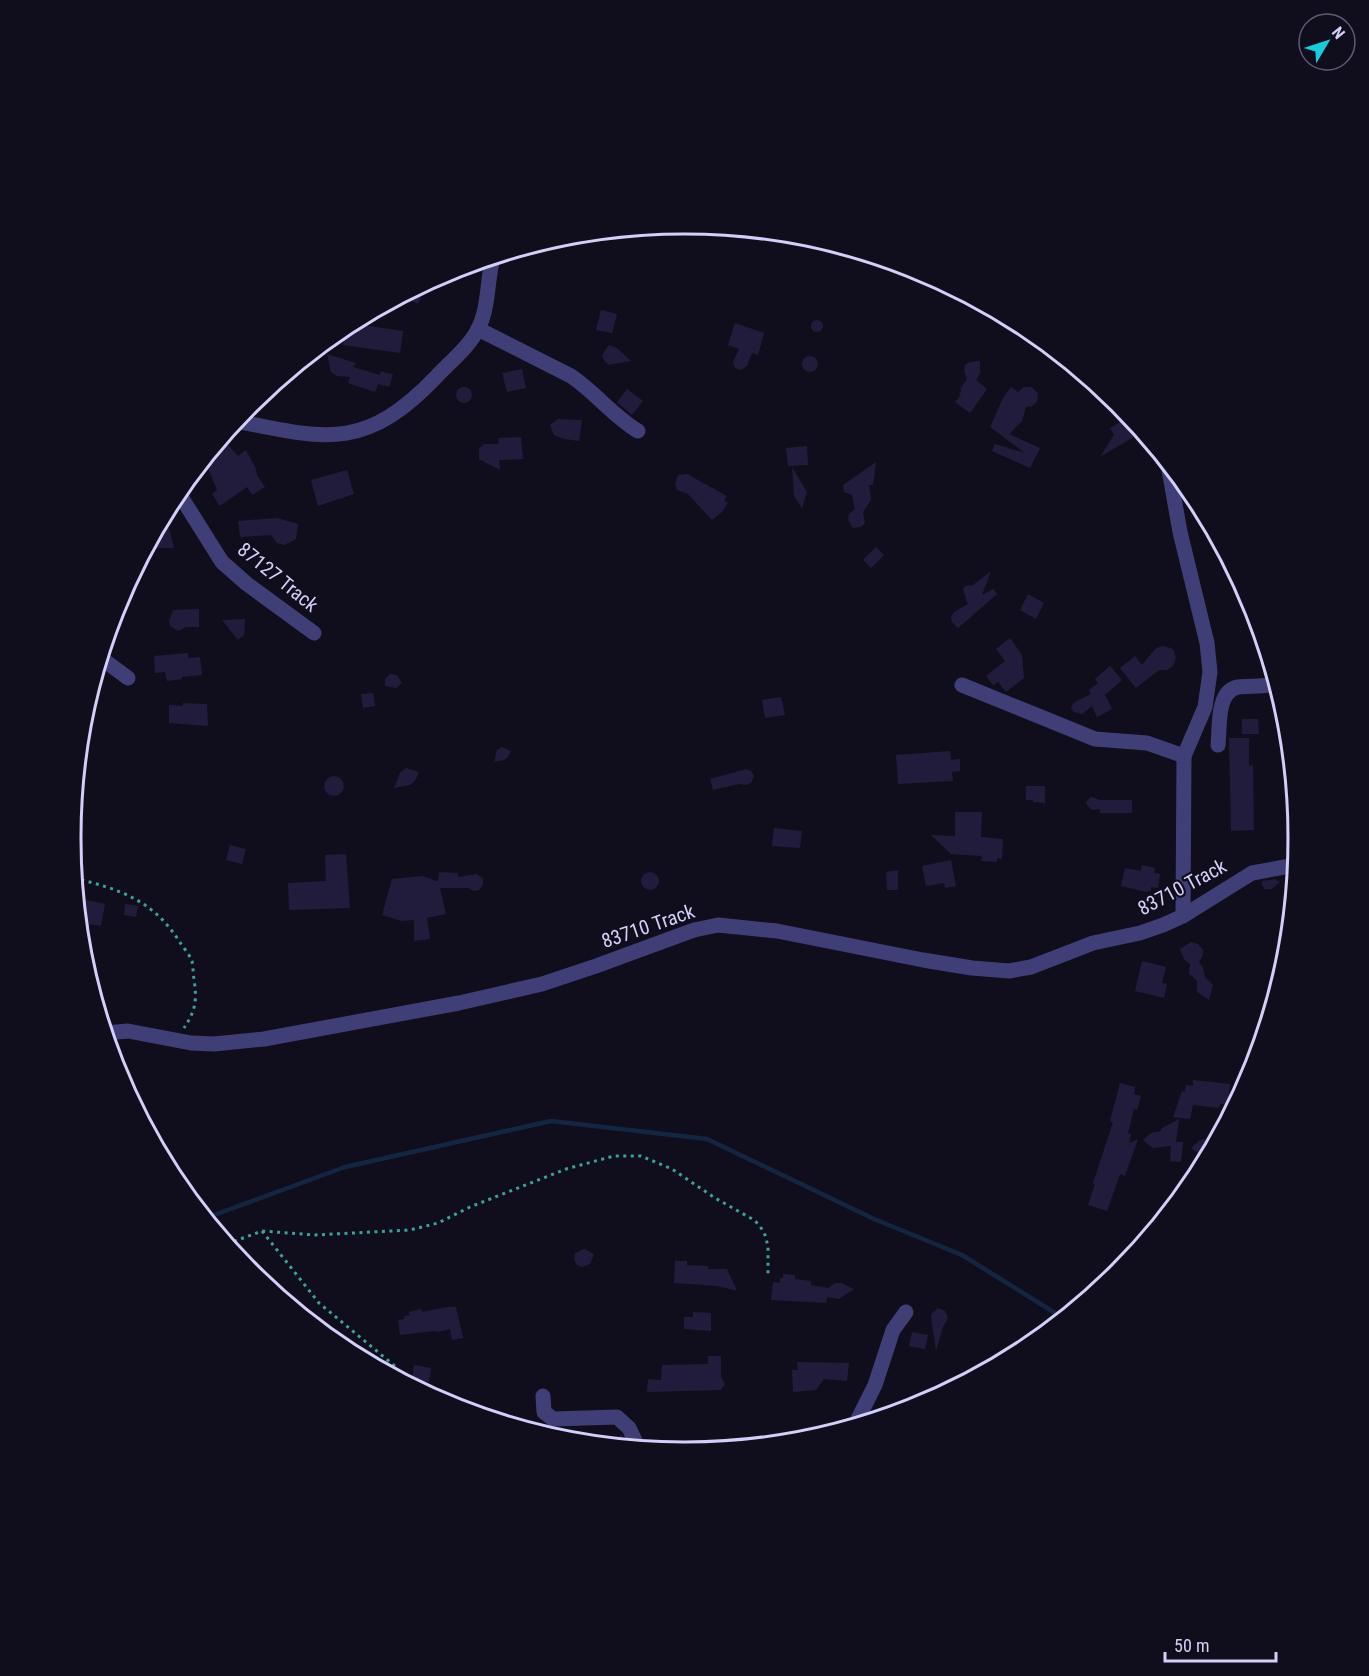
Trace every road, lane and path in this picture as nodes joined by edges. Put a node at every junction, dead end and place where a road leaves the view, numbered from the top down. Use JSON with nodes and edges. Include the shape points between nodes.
{"nodes":[{"id":1,"x":491,"y":267,"type":"edge"},
{"id":2,"x":478,"y":329,"type":"junction"},
{"id":3,"x":247,"y":423,"type":"edge"},
{"id":4,"x":638,"y":431,"type":"dead end"},
{"id":5,"x":1171,"y":482,"type":"edge"},
{"id":6,"x":184,"y":502,"type":"edge"},
{"id":7,"x":314,"y":633,"type":"dead end"},
{"id":8,"x":108,"y":662,"type":"edge"},
{"id":9,"x":128,"y":678,"type":"dead end"},
{"id":10,"x":1267,"y":684,"type":"edge"},
{"id":11,"x":962,"y":685,"type":"dead end"},
{"id":12,"x":1218,"y":745,"type":"dead end"},
{"id":13,"x":1184,"y":756,"type":"junction"},
{"id":14,"x":1287,"y":866,"type":"edge"},
{"id":15,"x":82,"y":880,"type":"edge"},
{"id":16,"x":1183,"y":916,"type":"junction"},
{"id":17,"x":113,"y":1032,"type":"edge"},
{"id":18,"x":177,"y":1039,"type":"junction"},
{"id":19,"x":262,"y":1231,"type":"junction"},
{"id":20,"x":236,"y":1241,"type":"edge"},
{"id":21,"x":768,"y":1275,"type":"dead end"},
{"id":22,"x":906,"y":1312,"type":"dead end"},
{"id":23,"x":396,"y":1367,"type":"dead end"},
{"id":24,"x":543,"y":1396,"type":"dead end"},
{"id":25,"x":860,"y":1415,"type":"edge"},
{"id":26,"x":634,"y":1439,"type":"edge"}],
"edges":[{"from":1,"to":2,"type":"street"},
{"from":2,"to":3,"type":"street","via":[[405,406],[362,430],[328,436]]},
{"from":2,"to":4,"type":"street","via":[[571,376]]},
{"from":5,"to":13,"type":"street","via":[[1207,643],[1209,672],[1205,707]]},
{"from":6,"to":7,"type":"street","name":"87127 Track","via":[[222,562]]},
{"from":8,"to":9,"type":"street"},
{"from":10,"to":12,"type":"street","via":[[1236,687],[1227,694],[1222,703]]},
{"from":11,"to":13,"type":"street","via":[[1095,739],[1148,743]]},
{"from":13,"to":16,"type":"street"},
{"from":14,"to":16,"type":"street","name":"83710 Track","via":[[1252,873]]},
{"from":15,"to":18,"type":"path","via":[[117,889],[161,916],[192,961],[197,996],[191,1017]]},
{"from":16,"to":18,"type":"street","name":"83710 Track","via":[[1140,933],[1009,971],[923,960],[777,931],[718,925],[693,930],[542,984],[459,1003],[264,1039],[214,1044]]},
{"from":17,"to":18,"type":"street","name":"83710 Track"},
{"from":19,"to":20,"type":"path"},
{"from":19,"to":21,"type":"path","via":[[315,1235],[410,1230],[438,1223],[566,1169],[614,1156],[641,1156],[672,1169],[754,1220],[765,1235]]},
{"from":19,"to":23,"type":"path","via":[[319,1303]]},
{"from":22,"to":25,"type":"street","via":[[893,1330],[875,1385]]},
{"from":24,"to":26,"type":"street","via":[[544,1412],[553,1419],[618,1417]]}]}
